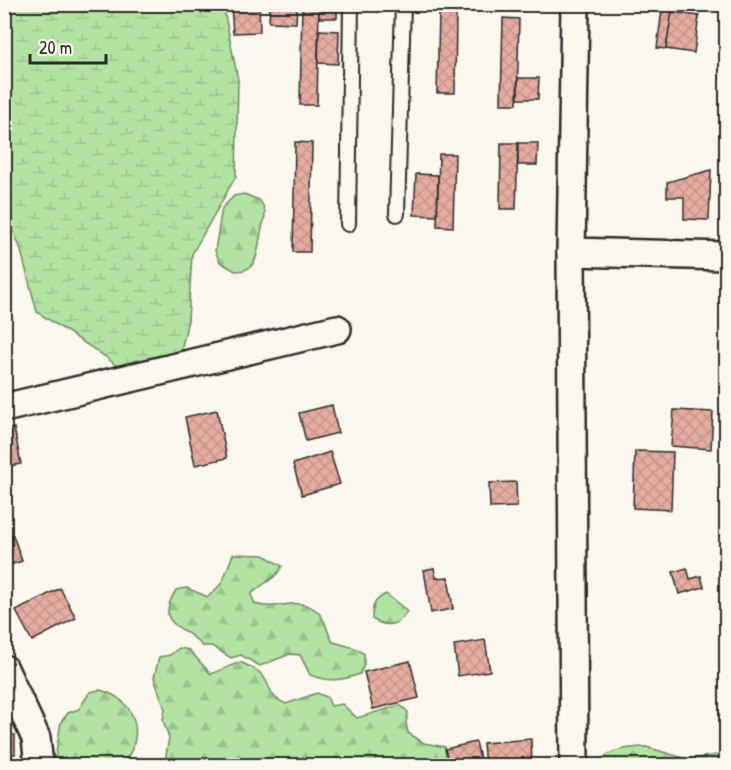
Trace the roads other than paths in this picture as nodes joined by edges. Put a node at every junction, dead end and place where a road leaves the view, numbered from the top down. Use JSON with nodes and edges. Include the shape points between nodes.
{"nodes":[{"id":1,"x":351,"y":4,"type":"edge"},
{"id":2,"x":404,"y":4,"type":"edge"},
{"id":3,"x":575,"y":4,"type":"edge"},
{"id":4,"x":396,"y":214,"type":"dead end"},
{"id":5,"x":348,"y":224,"type":"dead end"},
{"id":6,"x":571,"y":252,"type":"junction"},
{"id":7,"x":726,"y":255,"type":"edge"},
{"id":8,"x":337,"y":329,"type":"dead end"},
{"id":9,"x":4,"y":408,"type":"edge"},
{"id":10,"x":4,"y":669,"type":"edge"},
{"id":11,"x":39,"y":765,"type":"edge"},
{"id":12,"x":574,"y":765,"type":"edge"}],
"edges":[{"from":1,"to":5,"type":"lane"},
{"from":2,"to":4,"type":"lane"},
{"from":3,"to":6,"type":"street"},
{"from":6,"to":7,"type":"street"},
{"from":6,"to":12,"type":"street"},
{"from":8,"to":9,"type":"street"},
{"from":10,"to":11,"type":"street","via":[[36,738]]}]}
